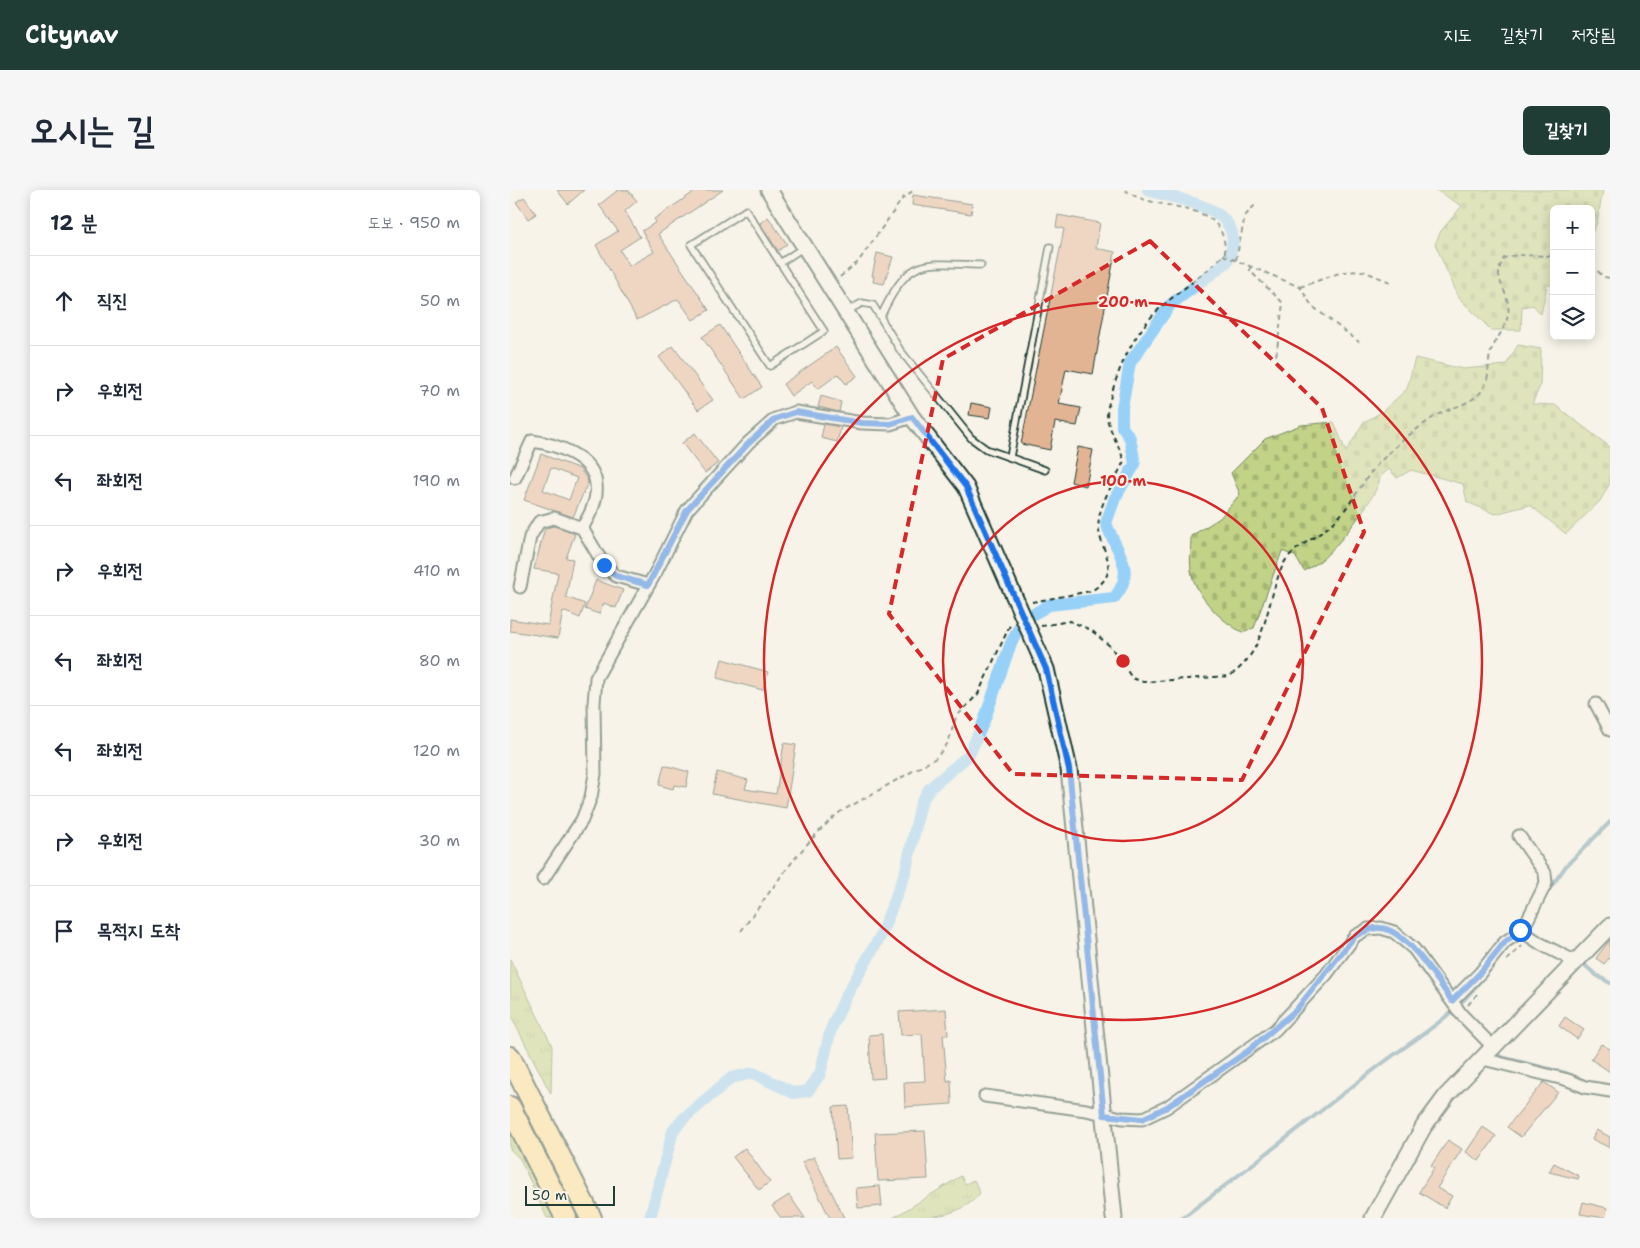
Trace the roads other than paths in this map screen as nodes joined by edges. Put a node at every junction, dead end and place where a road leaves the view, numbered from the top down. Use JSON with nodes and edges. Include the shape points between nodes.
{"nodes":[{"id":1,"x":769,"y":190,"type":"edge"},
{"id":2,"x":806,"y":246,"type":"junction"},
{"id":3,"x":1050,"y":247,"type":"dead end"},
{"id":4,"x":780,"y":263,"type":"junction"},
{"id":5,"x":981,"y":265,"type":"dead end"},
{"id":6,"x":847,"y":312,"type":"junction"},
{"id":7,"x":881,"y":316,"type":"junction"},
{"id":8,"x":912,"y":417,"type":"junction"},
{"id":9,"x":1010,"y":457,"type":"junction"},
{"id":10,"x":1046,"y":470,"type":"dead end"},
{"id":11,"x":515,"y":478,"type":"dead end"},
{"id":12,"x":582,"y":528,"type":"junction"},
{"id":13,"x":648,"y":585,"type":"junction"},
{"id":14,"x":520,"y":587,"type":"dead end"},
{"id":15,"x":1596,"y":704,"type":"dead end"},
{"id":16,"x":1610,"y":730,"type":"edge"},
{"id":17,"x":1519,"y":836,"type":"dead end"},
{"id":18,"x":542,"y":879,"type":"dead end"},
{"id":19,"x":1610,"y":926,"type":"edge"},
{"id":20,"x":1520,"y":930,"type":"junction"},
{"id":21,"x":1576,"y":959,"type":"junction"},
{"id":22,"x":1452,"y":1001,"type":"junction"},
{"id":23,"x":1490,"y":1052,"type":"junction"},
{"id":24,"x":510,"y":1057,"type":"edge"},
{"id":25,"x":1610,"y":1090,"type":"edge"},
{"id":26,"x":985,"y":1096,"type":"dead end"},
{"id":27,"x":510,"y":1107,"type":"edge"},
{"id":28,"x":1104,"y":1115,"type":"junction"},
{"id":29,"x":566,"y":1218,"type":"edge"},
{"id":30,"x":591,"y":1218,"type":"edge"},
{"id":31,"x":1114,"y":1218,"type":"edge"},
{"id":32,"x":1373,"y":1218,"type":"edge"}],
"edges":[{"from":1,"to":2,"type":"street"},
{"from":2,"to":4,"type":"lane"},
{"from":2,"to":6,"type":"street"},
{"from":3,"to":9,"type":"lane"},
{"from":4,"to":4,"type":"lane","via":[[746,210],[691,245],[770,366],[824,331]]},
{"from":5,"to":7,"type":"lane","via":[[940,264],[908,272],[894,288]]},
{"from":6,"to":7,"type":"lane","via":[[862,303],[873,305]]},
{"from":6,"to":8,"type":"street"},
{"from":7,"to":9,"type":"lane","via":[[900,350],[971,438],[986,449]]},
{"from":8,"to":13,"type":"street","via":[[890,424],[862,423],[796,412],[775,419],[687,510]]},
{"from":8,"to":28,"type":"street","via":[[966,487],[1046,669],[1069,769]]},
{"from":9,"to":10,"type":"lane"},
{"from":11,"to":12,"type":"street","via":[[532,441],[569,452],[588,465],[596,484],[593,508]]},
{"from":12,"to":13,"type":"street","via":[[604,565],[616,576]]},
{"from":12,"to":14,"type":"street","via":[[554,518],[540,522],[530,538]]},
{"from":13,"to":18,"type":"street","via":[[596,678],[595,774],[591,797],[582,820]]},
{"from":15,"to":16,"type":"street"},
{"from":17,"to":20,"type":"street","via":[[1545,873],[1546,883]]},
{"from":19,"to":21,"type":"street"},
{"from":20,"to":21,"type":"street","via":[[1541,944]]},
{"from":20,"to":22,"type":"street","via":[[1505,942]]},
{"from":21,"to":23,"type":"street"},
{"from":22,"to":23,"type":"street"},
{"from":22,"to":28,"type":"street","via":[[1414,949],[1394,932],[1368,929],[1355,936],[1296,1010],[1248,1051],[1167,1107],[1142,1119]]},
{"from":23,"to":25,"type":"street","via":[[1585,1087]]},
{"from":23,"to":32,"type":"street","via":[[1447,1095],[1424,1126]]},
{"from":24,"to":30,"type":"highway"},
{"from":26,"to":28,"type":"street"},
{"from":27,"to":29,"type":"highway"},
{"from":28,"to":31,"type":"street"}]}
